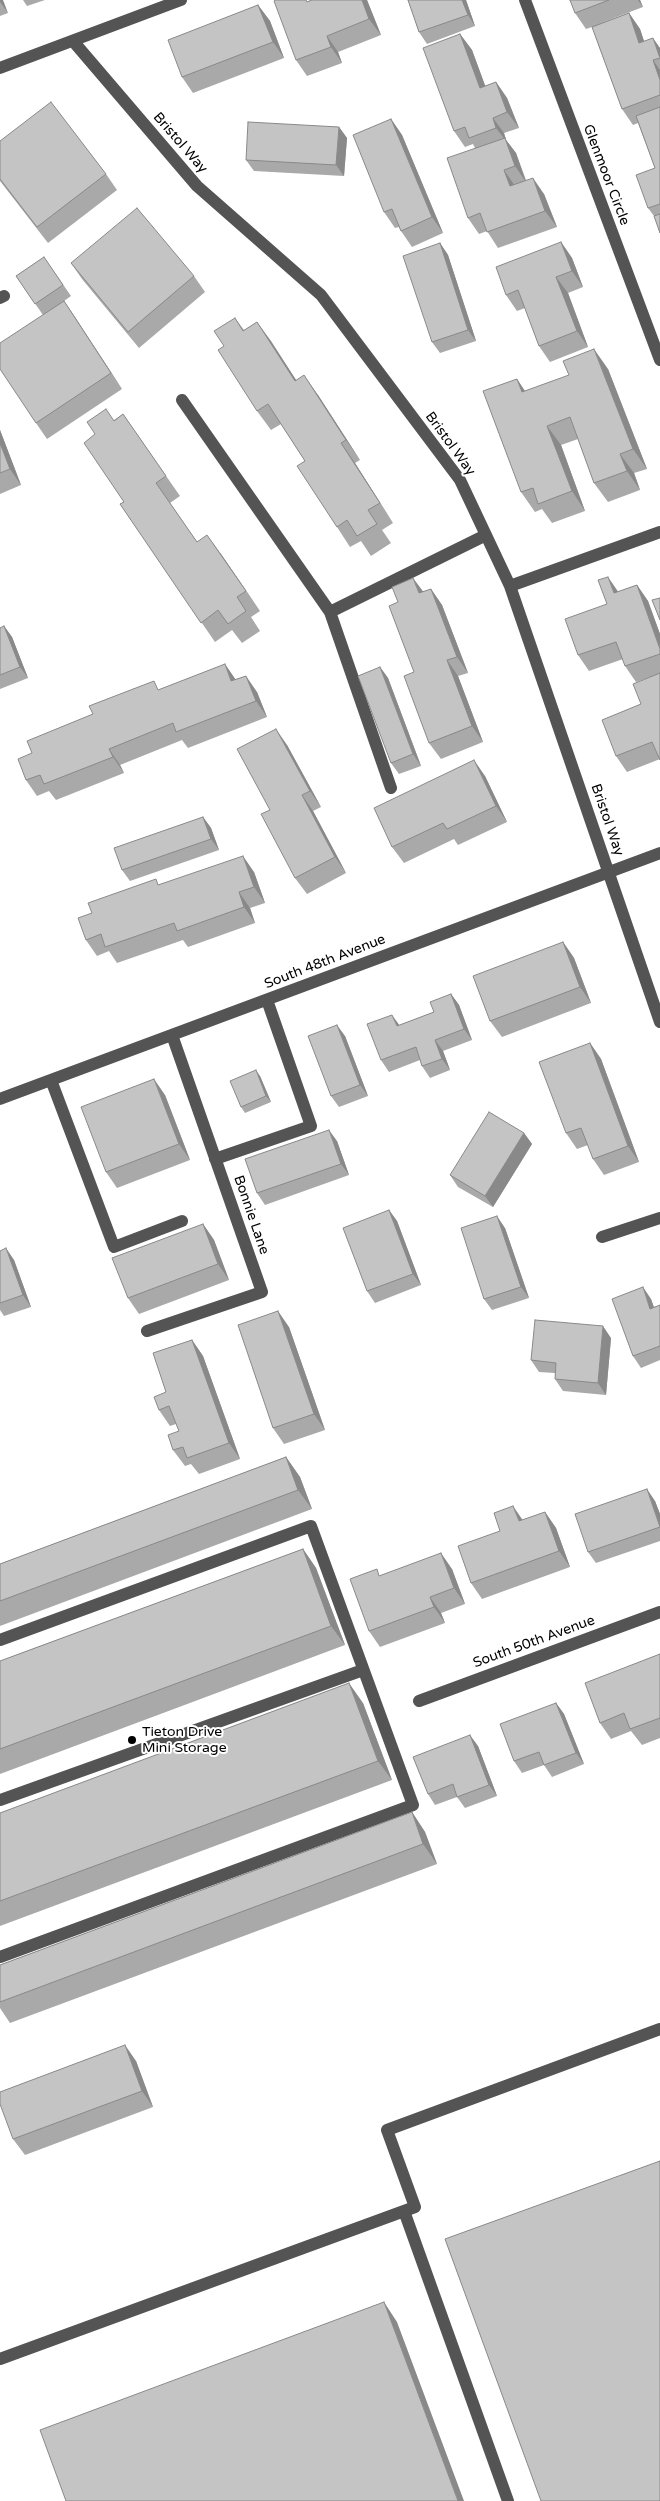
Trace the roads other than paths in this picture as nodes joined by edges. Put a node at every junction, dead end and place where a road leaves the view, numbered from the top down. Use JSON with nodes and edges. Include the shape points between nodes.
{"nodes":[{"id":1,"x":181,"y":0,"type":"edge"},
{"id":2,"x":525,"y":0,"type":"edge"},
{"id":3,"x":73,"y":40,"type":"junction"},
{"id":4,"x":0,"y":68,"type":"edge"},
{"id":5,"x":660,"y":360,"type":"edge"},
{"id":6,"x":182,"y":400,"type":"dead end"},
{"id":7,"x":660,"y":532,"type":"edge"},
{"id":8,"x":486,"y":535,"type":"junction"},
{"id":9,"x":510,"y":586,"type":"junction"},
{"id":10,"x":330,"y":612,"type":"junction"},
{"id":11,"x":391,"y":788,"type":"dead end"},
{"id":12,"x":660,"y":853,"type":"edge"},
{"id":13,"x":608,"y":872,"type":"junction"},
{"id":14,"x":267,"y":1000,"type":"junction"},
{"id":15,"x":660,"y":1022,"type":"edge"},
{"id":16,"x":172,"y":1035,"type":"junction"},
{"id":17,"x":51,"y":1080,"type":"junction"},
{"id":18,"x":0,"y":1099,"type":"edge"},
{"id":19,"x":215,"y":1159,"type":"junction"},
{"id":20,"x":660,"y":1218,"type":"edge"},
{"id":21,"x":182,"y":1221,"type":"dead end"},
{"id":22,"x":602,"y":1237,"type":"dead end"},
{"id":23,"x":147,"y":1332,"type":"dead end"},
{"id":24,"x":660,"y":1612,"type":"edge"},
{"id":25,"x":0,"y":1640,"type":"edge"},
{"id":26,"x":363,"y":1670,"type":"junction"},
{"id":27,"x":419,"y":1701,"type":"dead end"},
{"id":28,"x":0,"y":1800,"type":"edge"},
{"id":29,"x":0,"y":1957,"type":"edge"},
{"id":30,"x":660,"y":2029,"type":"edge"},
{"id":31,"x":404,"y":2211,"type":"junction"},
{"id":32,"x":0,"y":2359,"type":"edge"},
{"id":33,"x":508,"y":2501,"type":"edge"}],
"edges":[{"from":1,"to":3,"type":"street"},
{"from":2,"to":5,"type":"street","name":"Glenmoor Circle"},
{"from":3,"to":4,"type":"street"},
{"from":3,"to":8,"type":"street","name":"Bristol Way","via":[[197,186],[321,295],[460,480]]},
{"from":6,"to":10,"type":"street"},
{"from":7,"to":9,"type":"street"},
{"from":8,"to":9,"type":"street","name":"Bristol Way"},
{"from":8,"to":10,"type":"street"},
{"from":9,"to":13,"type":"street","name":"Bristol Way"},
{"from":10,"to":11,"type":"street"},
{"from":12,"to":13,"type":"street","name":"South 48th Avenue"},
{"from":13,"to":14,"type":"street","name":"South 48th Avenue"},
{"from":13,"to":15,"type":"street","name":"Bristol Way"},
{"from":14,"to":16,"type":"street","name":"South 48th Avenue"},
{"from":14,"to":19,"type":"street","via":[[311,1126]]},
{"from":16,"to":17,"type":"street","name":"South 48th Avenue"},
{"from":16,"to":19,"type":"street","name":"Bonnie Lane"},
{"from":17,"to":18,"type":"street","name":"South 48th Avenue"},
{"from":17,"to":21,"type":"street","via":[[114,1247]]},
{"from":19,"to":23,"type":"street","name":"Bonnie Lane","via":[[262,1292]]},
{"from":20,"to":22,"type":"street"},
{"from":24,"to":27,"type":"street","name":"South 50th Avenue"},
{"from":25,"to":26,"type":"street","via":[[311,1526]]},
{"from":26,"to":28,"type":"street"},
{"from":26,"to":29,"type":"street","via":[[413,1806]]},
{"from":30,"to":31,"type":"street","via":[[387,2130],[415,2207]]},
{"from":31,"to":32,"type":"street"},
{"from":31,"to":33,"type":"street"}]}
